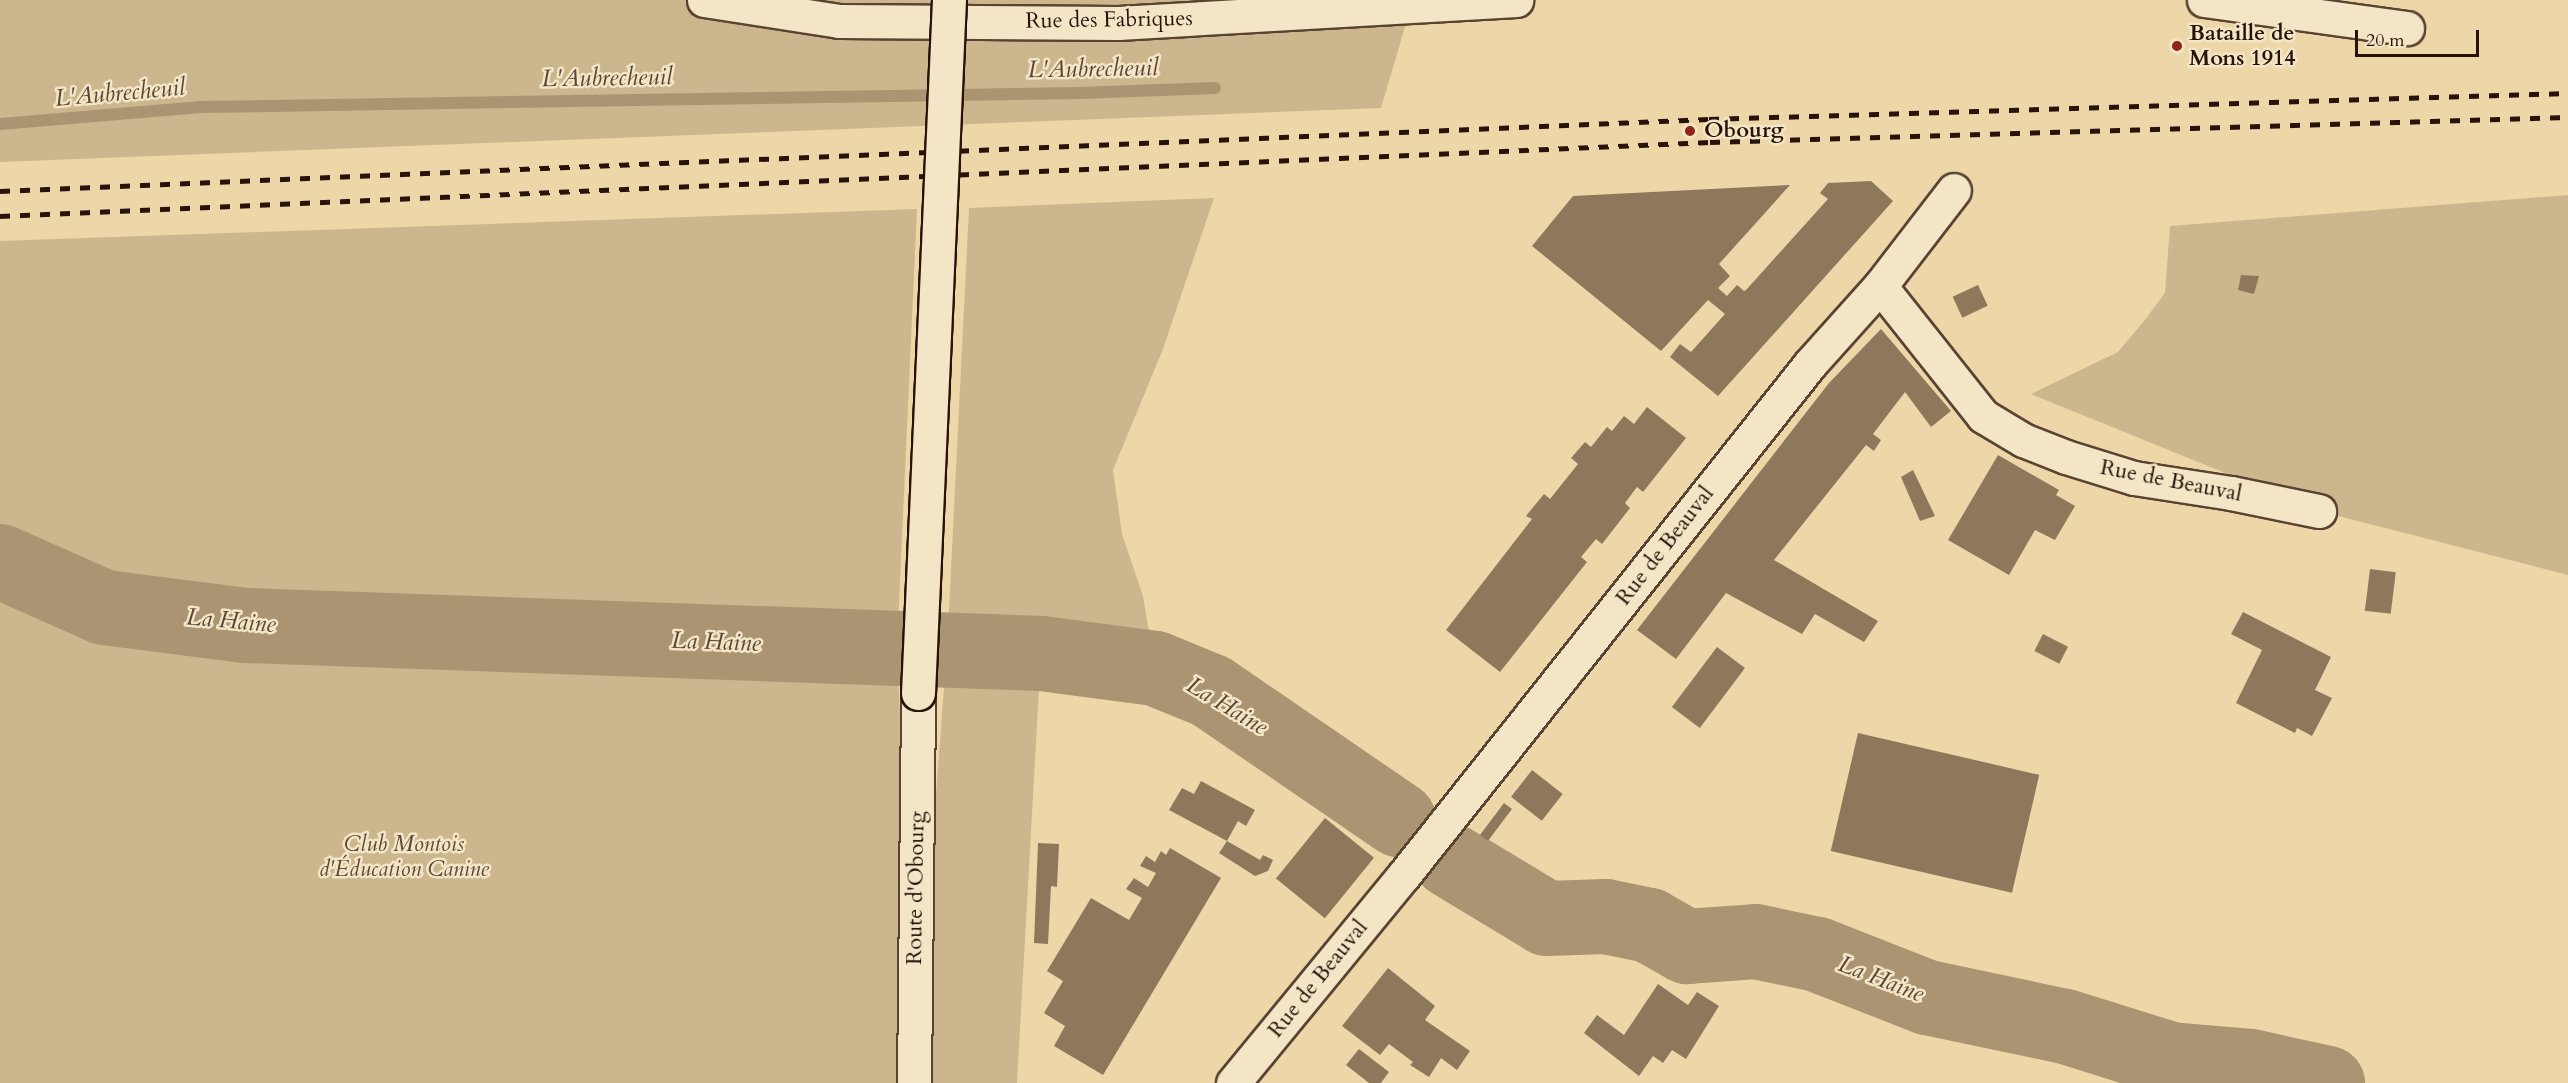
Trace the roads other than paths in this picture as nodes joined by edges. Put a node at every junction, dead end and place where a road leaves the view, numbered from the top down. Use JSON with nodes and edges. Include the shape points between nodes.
{"nodes":[{"id":1,"x":704,"y":0,"type":"edge"},
{"id":2,"x":949,"y":0,"type":"edge"},
{"id":3,"x":1516,"y":0,"type":"edge"},
{"id":4,"x":2204,"y":0,"type":"edge"},
{"id":5,"x":2407,"y":28,"type":"dead end"},
{"id":6,"x":1954,"y":190,"type":"dead end"},
{"id":7,"x":1880,"y":286,"type":"junction"},
{"id":8,"x":2319,"y":511,"type":"dead end"},
{"id":9,"x":914,"y":1083,"type":"edge"},
{"id":10,"x":1233,"y":1083,"type":"edge"}],
"edges":[{"from":1,"to":3,"type":"street","name":"Rue des Fabriques","via":[[839,21],[1118,23]]},
{"from":2,"to":9,"type":"street","name":"Route d'Obourg","bridge":true,"via":[[918,693]]},
{"from":4,"to":5,"type":"street"},
{"from":6,"to":7,"type":"street","name":"Rue de Beauval"},
{"from":7,"to":8,"type":"street","name":"Rue de Beauval","via":[[1983,416],[2023,440],[2134,478]]},
{"from":7,"to":10,"type":"street","name":"Rue de Beauval","via":[[1810,363],[1404,875]]}]}
